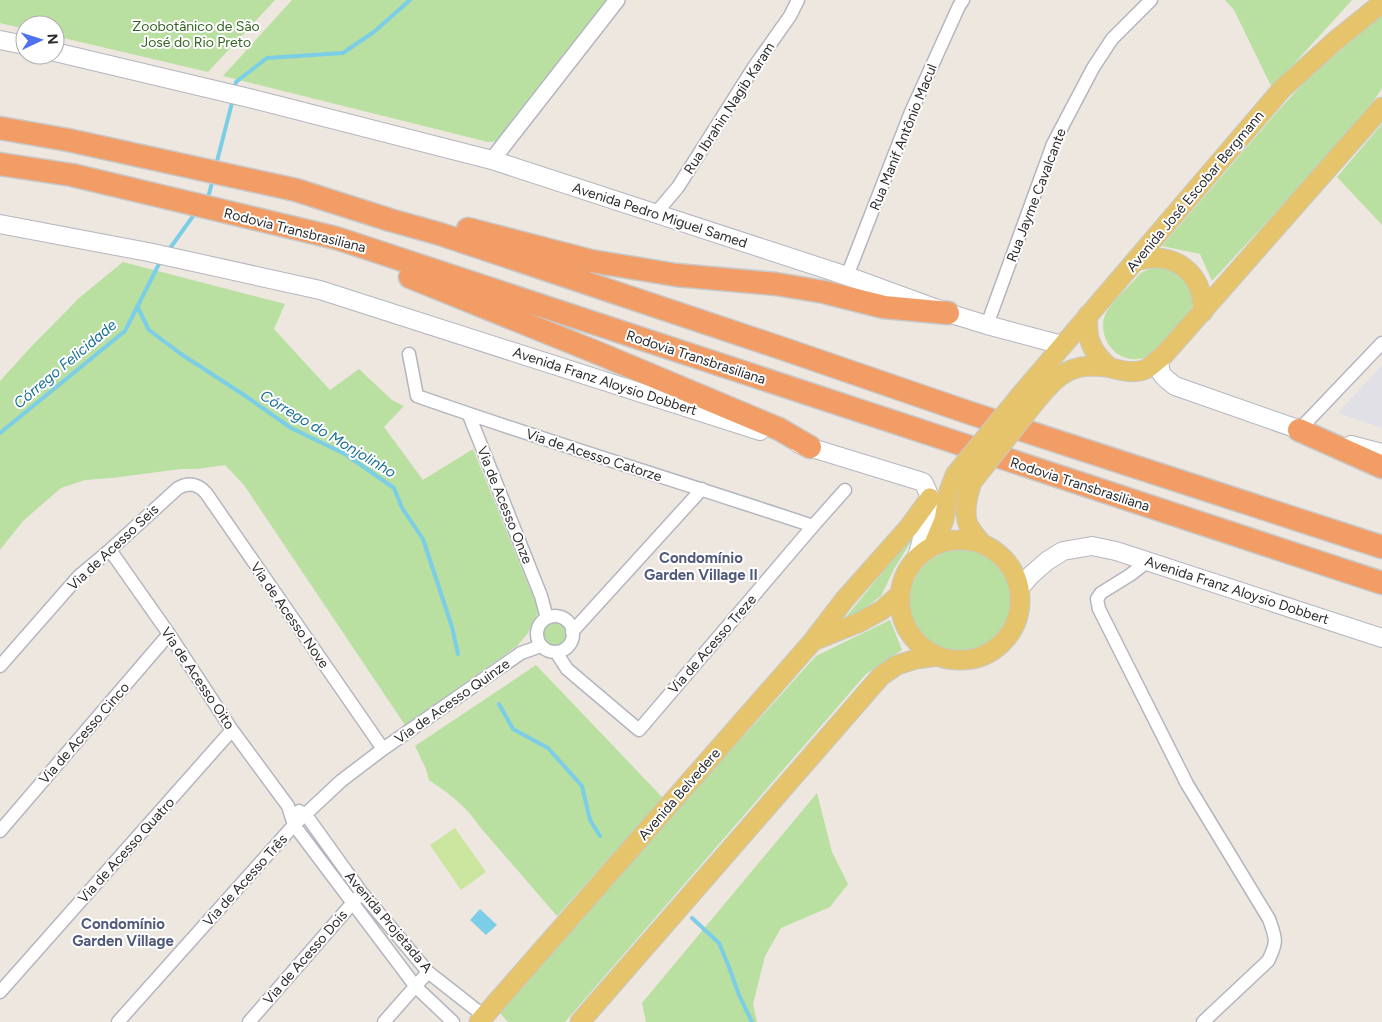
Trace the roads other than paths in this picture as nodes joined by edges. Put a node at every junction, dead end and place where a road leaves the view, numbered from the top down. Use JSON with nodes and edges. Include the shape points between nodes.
{"nodes":[{"id":1,"x":616,"y":0,"type":"edge"},
{"id":2,"x":798,"y":0,"type":"edge"},
{"id":3,"x":963,"y":0,"type":"edge"},
{"id":4,"x":1151,"y":0,"type":"edge"},
{"id":5,"x":1382,"y":4,"type":"edge"},
{"id":6,"x":0,"y":40,"type":"edge"},
{"id":7,"x":15,"y":43,"type":"edge"},
{"id":8,"x":65,"y":54,"type":"edge"},
{"id":9,"x":1382,"y":107,"type":"edge"},
{"id":10,"x":0,"y":128,"type":"edge"},
{"id":11,"x":492,"y":160,"type":"junction"},
{"id":12,"x":0,"y":164,"type":"edge"},
{"id":13,"x":333,"y":202,"type":"junction"},
{"id":14,"x":656,"y":214,"type":"junction"},
{"id":15,"x":0,"y":224,"type":"edge"},
{"id":16,"x":336,"y":238,"type":"junction"},
{"id":17,"x":1136,"y":261,"type":"junction"},
{"id":18,"x":847,"y":276,"type":"junction"},
{"id":19,"x":1203,"y":312,"type":"junction"},
{"id":20,"x":948,"y":313,"type":"junction"},
{"id":21,"x":1088,"y":315,"type":"junction"},
{"id":22,"x":987,"y":325,"type":"junction"},
{"id":23,"x":1382,"y":343,"type":"edge"},
{"id":24,"x":1062,"y":345,"type":"junction"},
{"id":25,"x":409,"y":354,"type":"dead end"},
{"id":26,"x":1160,"y":358,"type":"junction"},
{"id":27,"x":1109,"y":367,"type":"junction"},
{"id":28,"x":1029,"y":397,"type":"junction"},
{"id":29,"x":469,"y":415,"type":"junction"},
{"id":30,"x":1299,"y":430,"type":"junction"},
{"id":31,"x":810,"y":447,"type":"junction"},
{"id":32,"x":1382,"y":453,"type":"edge"},
{"id":33,"x":1382,"y":467,"type":"edge"},
{"id":34,"x":964,"y":479,"type":"junction"},
{"id":35,"x":193,"y":484,"type":"joint"},
{"id":36,"x":702,"y":489,"type":"junction"},
{"id":37,"x":845,"y":490,"type":"dead end"},
{"id":38,"x":930,"y":498,"type":"junction"},
{"id":39,"x":812,"y":526,"type":"junction"},
{"id":40,"x":982,"y":544,"type":"junction"},
{"id":41,"x":933,"y":546,"type":"junction"},
{"id":42,"x":1382,"y":547,"type":"edge"},
{"id":43,"x":110,"y":550,"type":"junction"},
{"id":44,"x":917,"y":558,"type":"junction"},
{"id":45,"x":1148,"y":561,"type":"junction"},
{"id":46,"x":1382,"y":583,"type":"edge"},
{"id":47,"x":1019,"y":589,"type":"junction"},
{"id":48,"x":900,"y":594,"type":"junction"},
{"id":49,"x":561,"y":622,"type":"junction"},
{"id":50,"x":169,"y":634,"type":"junction"},
{"id":51,"x":1382,"y":638,"type":"edge"},
{"id":52,"x":539,"y":640,"type":"junction"},
{"id":53,"x":812,"y":642,"type":"junction"},
{"id":54,"x":561,"y":650,"type":"junction"},
{"id":55,"x":938,"y":656,"type":"junction"},
{"id":56,"x":0,"y":666,"type":"edge"},
{"id":57,"x":232,"y":730,"type":"junction"},
{"id":58,"x":383,"y":750,"type":"junction"},
{"id":59,"x":288,"y":806,"type":"junction"},
{"id":60,"x":306,"y":815,"type":"junction"},
{"id":61,"x":294,"y":825,"type":"junction"},
{"id":62,"x":0,"y":832,"type":"edge"},
{"id":63,"x":362,"y":893,"type":"junction"},
{"id":64,"x":352,"y":904,"type":"junction"},
{"id":65,"x":428,"y":972,"type":"junction"},
{"id":66,"x":416,"y":987,"type":"junction"},
{"id":67,"x":0,"y":992,"type":"edge"},
{"id":68,"x":461,"y":997,"type":"junction"},
{"id":69,"x":449,"y":1018,"type":"edge"},
{"id":70,"x":485,"y":1020,"type":"edge"},
{"id":71,"x":118,"y":1022,"type":"edge"},
{"id":72,"x":249,"y":1022,"type":"edge"},
{"id":73,"x":384,"y":1022,"type":"edge"},
{"id":74,"x":580,"y":1022,"type":"edge"},
{"id":75,"x":1203,"y":1022,"type":"edge"}],
"edges":[{"from":1,"to":11,"type":"street"},
{"from":2,"to":14,"type":"street","name":"Rua Ibrahin Nagib Karam","via":[[678,187]]},
{"from":3,"to":18,"type":"street","name":"Rua Manif Antônio Macul","via":[[911,112]]},
{"from":4,"to":22,"type":"street","name":"Rua Jayme Cavalcante","via":[[1112,39],[1053,144]]},
{"from":5,"to":17,"type":"main road","name":"Avenida José Escobar Bergmann","via":[[1282,89]]},
{"from":6,"to":7,"type":"main road"},
{"from":8,"to":11,"type":"main road","name":"Avenida Pedro Miguel Samed"},
{"from":9,"to":19,"type":"main road"},
{"from":10,"to":13,"type":"highway","via":[[235,176]]},
{"from":11,"to":14,"type":"main road","name":"Avenida Pedro Miguel Samed"},
{"from":12,"to":16,"type":"highway","name":"Rodovia Transbrasiliana","via":[[72,175]]},
{"from":13,"to":20,"type":"highway","via":[[376,204],[591,261],[676,275],[776,284],[884,307]]},
{"from":13,"to":42,"type":"highway","via":[[450,237],[979,416]]},
{"from":14,"to":18,"type":"main road","name":"Avenida Pedro Miguel Samed"},
{"from":15,"to":31,"type":"main road","name":"Avenida Franz Aloysio Dobbert","via":[[320,290]]},
{"from":16,"to":31,"type":"highway","via":[[356,254],[376,263],[779,429]]},
{"from":16,"to":46,"type":"highway","name":"Rodovia Transbrasiliana"},
{"from":17,"to":19,"type":"main road","via":[[1158,258],[1184,268],[1200,290]]},
{"from":17,"to":21,"type":"main road","name":"Avenida José Escobar Bergmann"},
{"from":18,"to":20,"type":"main road","name":"Avenida Pedro Miguel Samed"},
{"from":19,"to":26,"type":"main road"},
{"from":20,"to":22,"type":"main road","name":"Avenida Pedro Miguel Samed"},
{"from":21,"to":24,"type":"main road","name":"Avenida José Escobar Bergmann"},
{"from":21,"to":27,"type":"main road","via":[[1090,344]]},
{"from":22,"to":24,"type":"main road","name":"Avenida Pedro Miguel Samed"},
{"from":23,"to":30,"type":"street"},
{"from":24,"to":28,"type":"main road","name":"Avenida José Escobar Bergmann"},
{"from":25,"to":29,"type":"street","name":"Via de Acesso Catorze","via":[[417,396]]},
{"from":26,"to":27,"type":"main road","via":[[1145,369],[1120,371]]},
{"from":26,"to":30,"type":"main road","via":[[1160,371],[1175,386]]},
{"from":27,"to":28,"type":"main road","via":[[1072,369]]},
{"from":28,"to":34,"type":"main road","bridge":true},
{"from":29,"to":36,"type":"street","name":"Via de Acesso Catorze"},
{"from":29,"to":49,"type":"street","name":"Via de Acesso Onze","via":[[541,596]]},
{"from":30,"to":32,"type":"main road"},
{"from":30,"to":33,"type":"highway"},
{"from":31,"to":38,"type":"main road","name":"Avenida Franz Aloysio Dobbert","via":[[923,482]]},
{"from":34,"to":40,"type":"main road","via":[[967,521]]},
{"from":34,"to":41,"type":"main road","via":[[950,491],[944,520]]},
{"from":35,"to":43,"type":"street","name":"Via de Acesso Seis","via":[[178,488]]},
{"from":35,"to":58,"type":"street","name":"Via de Acesso Nove","via":[[206,493]]},
{"from":36,"to":39,"type":"street","name":"Via de Acesso Catorze"},
{"from":36,"to":49,"type":"street","via":[[588,614]]},
{"from":37,"to":39,"type":"street","name":"Via de Acesso Treze"},
{"from":38,"to":44,"type":"main road"},
{"from":38,"to":53,"type":"main road"},
{"from":39,"to":54,"type":"street","name":"Via de Acesso Treze","via":[[638,730],[567,669]]},
{"from":40,"to":41,"type":"main road","via":[[962,540]]},
{"from":40,"to":47,"type":"main road","via":[[1006,562]]},
{"from":41,"to":44,"type":"main road"},
{"from":43,"to":50,"type":"street","name":"Via de Acesso Oito"},
{"from":43,"to":56,"type":"street","name":"Via de Acesso Seis","via":[[79,576]]},
{"from":44,"to":48,"type":"main road","via":[[905,575]]},
{"from":45,"to":47,"type":"main road","name":"Avenida Franz Aloysio Dobbert","via":[[1092,546],[1063,551],[1031,574]]},
{"from":45,"to":51,"type":"main road","name":"Avenida Franz Aloysio Dobbert"},
{"from":45,"to":75,"type":"street","via":[[1102,593],[1097,599],[1099,610],[1187,784],[1269,919],[1276,939],[1268,960]]},
{"from":47,"to":55,"type":"main road","via":[[1017,618],[1002,643],[972,659],[949,660]]},
{"from":48,"to":53,"type":"main road","name":"Avenida Belvedere","via":[[866,619]]},
{"from":48,"to":55,"type":"main road","via":[[902,616],[912,636]]},
{"from":49,"to":52,"type":"street","via":[[539,625]]},
{"from":49,"to":54,"type":"street","via":[[571,641]]},
{"from":50,"to":57,"type":"street","name":"Via de Acesso Oito"},
{"from":50,"to":62,"type":"street","name":"Via de Acesso Cinco"},
{"from":52,"to":54,"type":"street","via":[[546,650]]},
{"from":52,"to":58,"type":"street","name":"Via de Acesso Quinze"},
{"from":53,"to":70,"type":"main road","name":"Avenida Belvedere"},
{"from":55,"to":74,"type":"main road","via":[[896,665],[881,676]]},
{"from":57,"to":59,"type":"street","name":"Via de Acesso Oito"},
{"from":57,"to":67,"type":"street","name":"Via de Acesso Quatro"},
{"from":58,"to":60,"type":"street","name":"Via de Acesso Três","via":[[341,781]]},
{"from":59,"to":60,"type":"street","name":"Via de Acesso Oito"},
{"from":59,"to":61,"type":"street","name":"Via de Acesso Oito"},
{"from":60,"to":61,"type":"street","name":"Via de Acesso Três"},
{"from":60,"to":63,"type":"street","name":"Avenida Projetada A"},
{"from":61,"to":64,"type":"street","name":"Avenida Projetada A"},
{"from":61,"to":71,"type":"street","name":"Via de Acesso Três"},
{"from":63,"to":64,"type":"street","name":"Via de Acesso Dois"},
{"from":63,"to":65,"type":"street","name":"Avenida Projetada A"},
{"from":64,"to":66,"type":"street","name":"Avenida Projetada A"},
{"from":64,"to":72,"type":"street","name":"Via de Acesso Dois"},
{"from":65,"to":66,"type":"street"},
{"from":65,"to":68,"type":"street","name":"Avenida Projetada A"},
{"from":66,"to":69,"type":"street","name":"Avenida Projetada A"},
{"from":66,"to":73,"type":"street"},
{"from":68,"to":69,"type":"street"},
{"from":68,"to":70,"type":"street","name":"Avenida Projetada A"}]}
